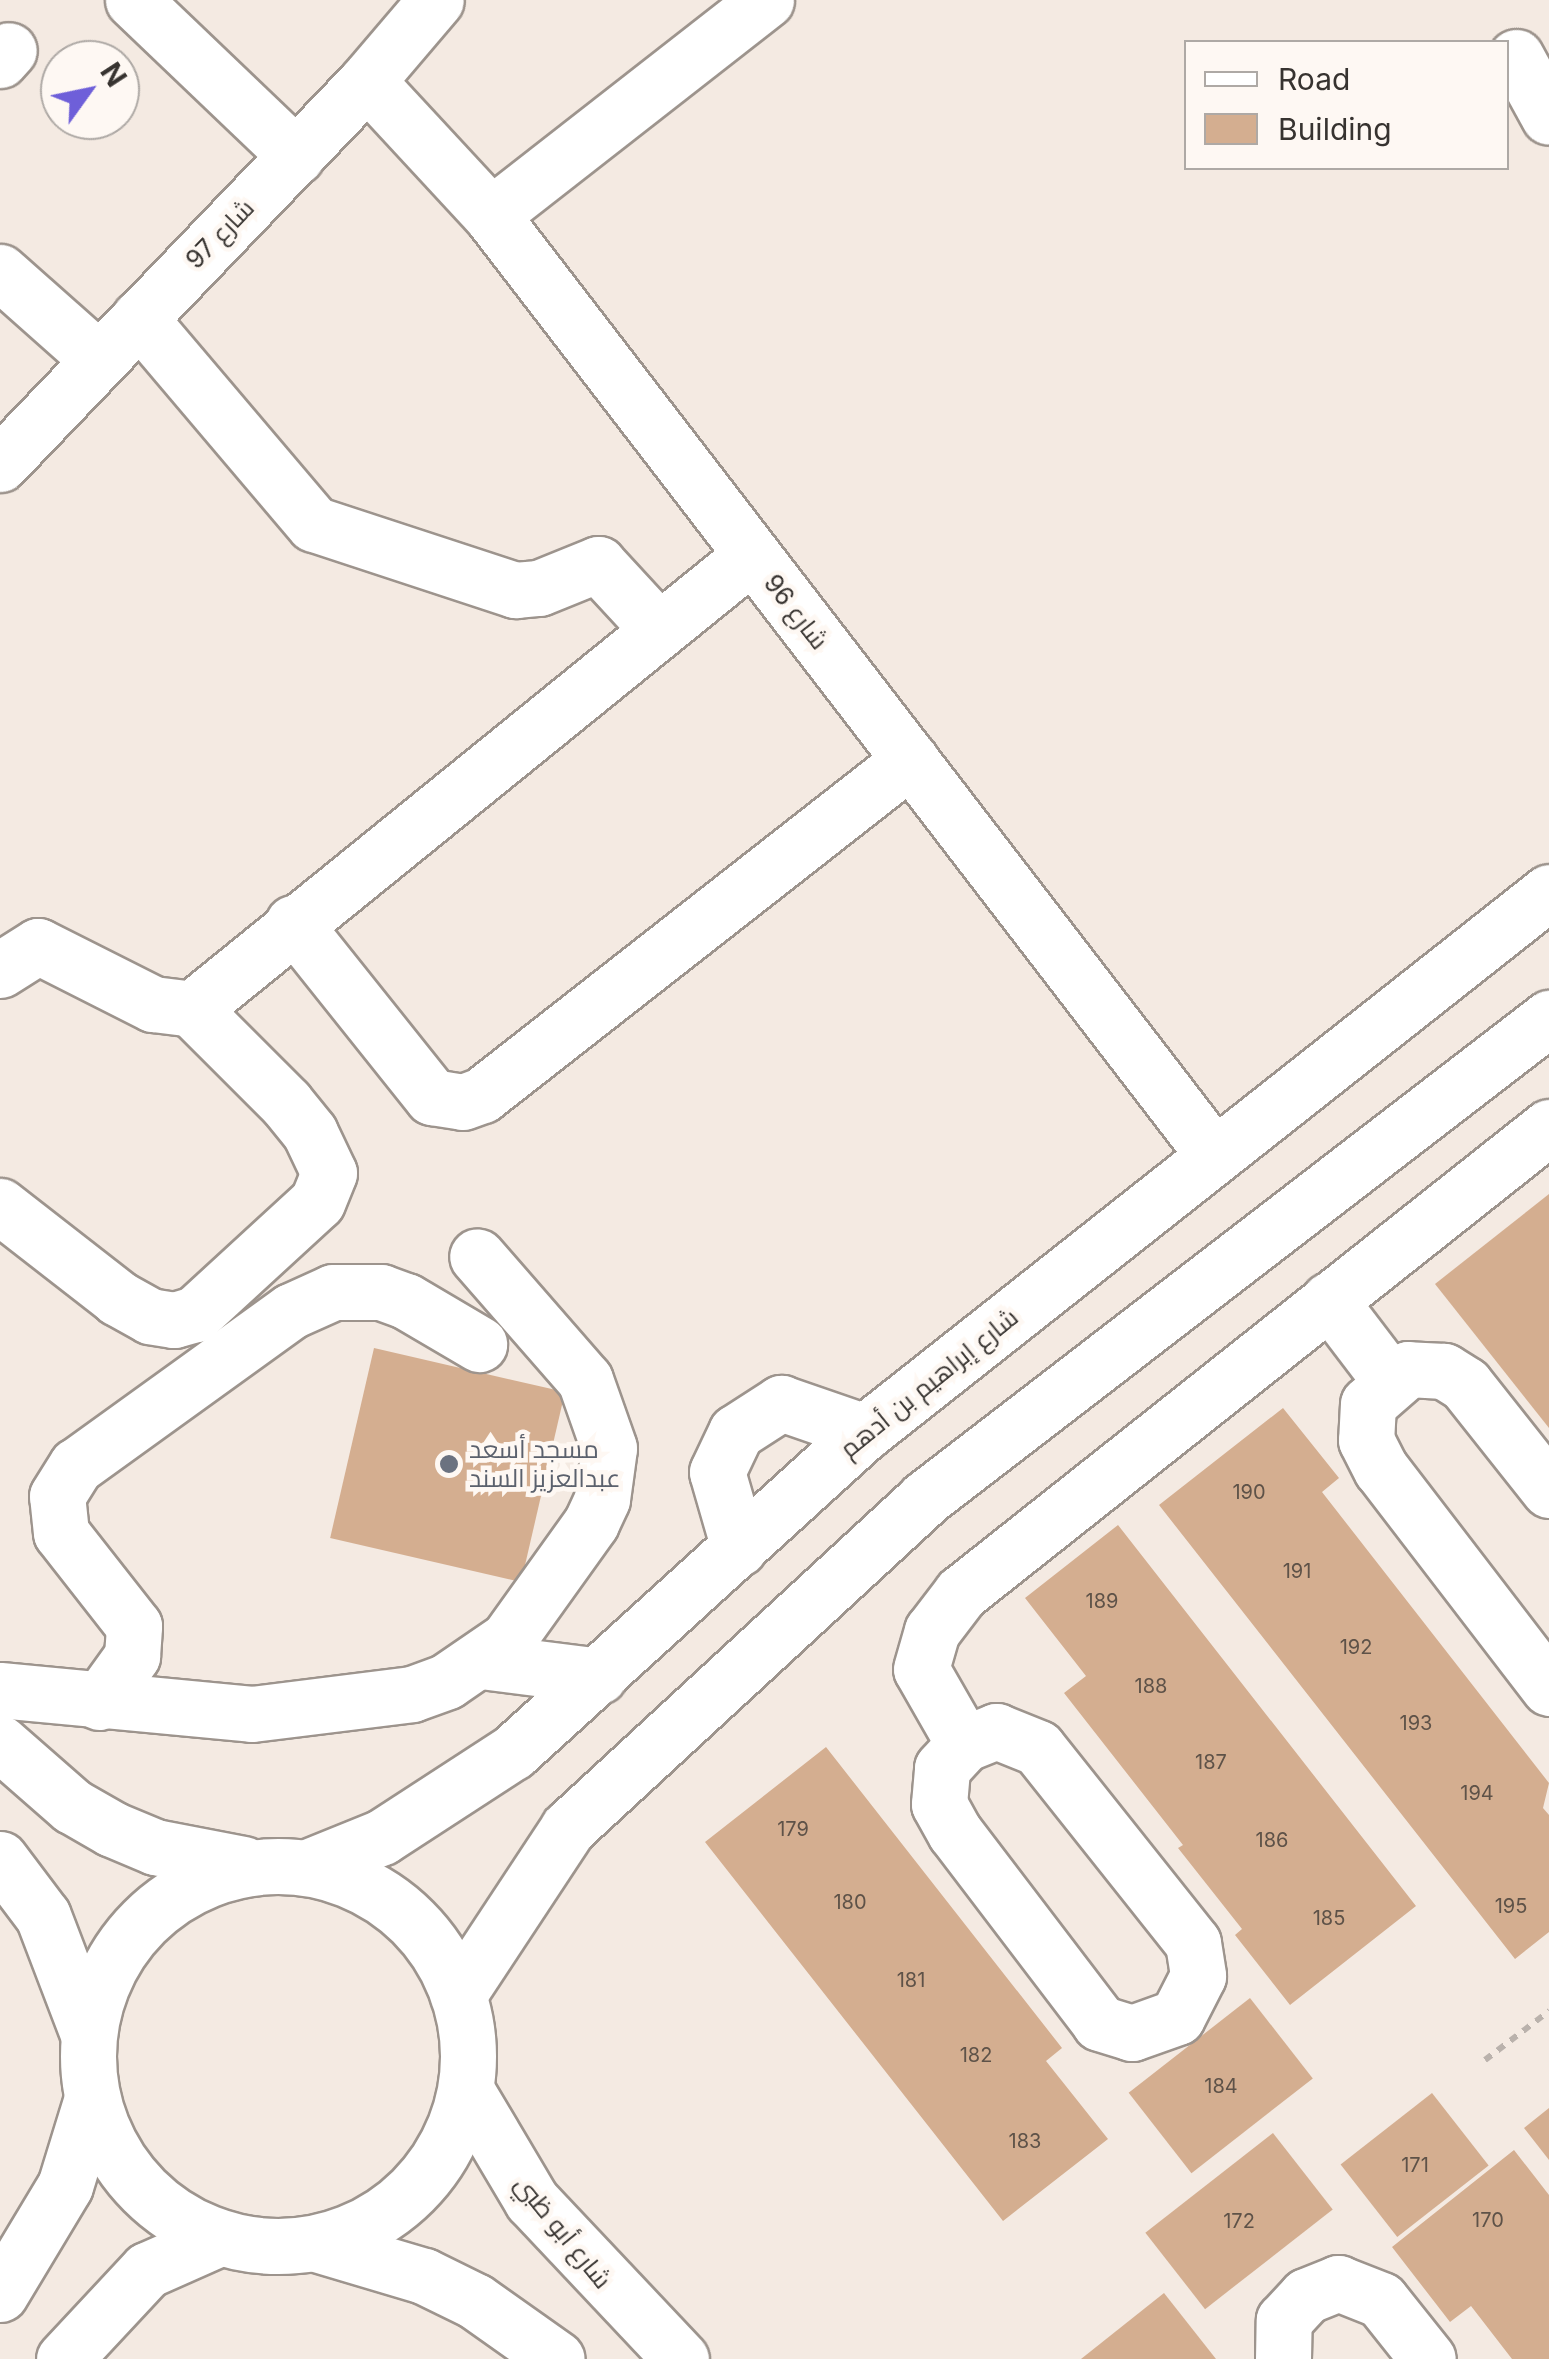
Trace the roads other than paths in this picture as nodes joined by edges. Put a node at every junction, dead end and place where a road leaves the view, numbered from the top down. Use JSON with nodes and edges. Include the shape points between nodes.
{"nodes":[{"id":1,"x":133,"y":0,"type":"edge"},
{"id":2,"x":436,"y":0,"type":"edge"},
{"id":3,"x":766,"y":0,"type":"edge"},
{"id":4,"x":1516,"y":57,"type":"dead end"},
{"id":5,"x":368,"y":80,"type":"junction"},
{"id":6,"x":1549,"y":118,"type":"edge"},
{"id":7,"x":296,"y":156,"type":"junction"},
{"id":8,"x":491,"y":216,"type":"junction"},
{"id":9,"x":0,"y":272,"type":"edge"},
{"id":10,"x":139,"y":318,"type":"junction"},
{"id":11,"x":99,"y":360,"type":"junction"},
{"id":12,"x":0,"y":464,"type":"edge"},
{"id":13,"x":752,"y":555,"type":"junction"},
{"id":14,"x":659,"y":630,"type":"junction"},
{"id":15,"x":910,"y":760,"type":"junction"},
{"id":16,"x":1549,"y":892,"type":"edge"},
{"id":17,"x":293,"y":923,"type":"junction"},
{"id":18,"x":0,"y":970,"type":"edge"},
{"id":19,"x":192,"y":1009,"type":"junction"},
{"id":20,"x":1549,"y":1018,"type":"edge"},
{"id":21,"x":1446,"y":1096,"type":"junction"},
{"id":22,"x":1549,"y":1127,"type":"edge"},
{"id":23,"x":1212,"y":1154,"type":"junction"},
{"id":24,"x":1499,"y":1167,"type":"junction"},
{"id":25,"x":0,"y":1206,"type":"edge"},
{"id":26,"x":476,"y":1256,"type":"dead end"},
{"id":27,"x":1328,"y":1300,"type":"junction"},
{"id":28,"x":478,"y":1344,"type":"dead end"},
{"id":29,"x":1390,"y":1380,"type":"junction"},
{"id":30,"x":866,"y":1432,"type":"junction"},
{"id":31,"x":1549,"y":1490,"type":"edge"},
{"id":32,"x":739,"y":1548,"type":"junction"},
{"id":33,"x":641,"y":1639,"type":"junction"},
{"id":34,"x":481,"y":1661,"type":"junction"},
{"id":35,"x":599,"y":1676,"type":"junction"},
{"id":36,"x":1549,"y":1688,"type":"edge"},
{"id":37,"x":0,"y":1690,"type":"edge"},
{"id":38,"x":99,"y":1702,"type":"junction"},
{"id":39,"x":698,"y":1703,"type":"junction"},
{"id":40,"x":0,"y":1743,"type":"edge"},
{"id":41,"x":964,"y":1744,"type":"junction"},
{"id":42,"x":0,"y":1860,"type":"edge"},
{"id":43,"x":246,"y":1864,"type":"junction"},
{"id":44,"x":308,"y":1866,"type":"junction"},
{"id":45,"x":458,"y":1995,"type":"junction"},
{"id":46,"x":88,"y":2034,"type":"junction"},
{"id":47,"x":466,"y":2090,"type":"junction"},
{"id":48,"x":92,"y":2098,"type":"junction"},
{"id":49,"x":217,"y":2239,"type":"junction"},
{"id":50,"x":316,"y":2244,"type":"junction"},
{"id":51,"x":0,"y":2294,"type":"edge"},
{"id":52,"x":109,"y":2306,"type":"junction"},
{"id":53,"x":64,"y":2359,"type":"edge"},
{"id":54,"x":121,"y":2359,"type":"edge"},
{"id":55,"x":557,"y":2359,"type":"edge"},
{"id":56,"x":681,"y":2359,"type":"edge"},
{"id":57,"x":1282,"y":2359,"type":"edge"},
{"id":58,"x":1428,"y":2359,"type":"edge"}],
"edges":[{"from":1,"to":7,"type":"street"},
{"from":2,"to":5,"type":"street","name":"شارع 97"},
{"from":3,"to":8,"type":"street"},
{"from":4,"to":6,"type":"street"},
{"from":5,"to":7,"type":"street","name":"شارع 97"},
{"from":5,"to":8,"type":"street","name":"شارع 96"},
{"from":7,"to":10,"type":"street","name":"شارع 97"},
{"from":8,"to":13,"type":"street","name":"شارع 96"},
{"from":9,"to":11,"type":"street"},
{"from":10,"to":11,"type":"street","name":"شارع 97"},
{"from":10,"to":14,"type":"street","via":[[314,524],[515,590],[539,588],[598,564]]},
{"from":11,"to":12,"type":"street","name":"شارع 97"},
{"from":13,"to":14,"type":"street"},
{"from":13,"to":15,"type":"street","name":"شارع 96"},
{"from":14,"to":17,"type":"street"},
{"from":15,"to":17,"type":"street","via":[[482,1095],[463,1102],[432,1097]]},
{"from":15,"to":23,"type":"street","name":"شارع 96"},
{"from":16,"to":23,"type":"street","name":"شارع إبراهيم بن أدهم"},
{"from":17,"to":19,"type":"street"},
{"from":18,"to":19,"type":"street","via":[[38,946],[154,1004]]},
{"from":19,"to":25,"type":"street","via":[[310,1133],[329,1173],[317,1202],[195,1314],[174,1320],[150,1316],[118,1298]]},
{"from":20,"to":21,"type":"street"},
{"from":21,"to":24,"type":"street"},
{"from":21,"to":39,"type":"street","via":[[924,1499]]},
{"from":22,"to":24,"type":"street"},
{"from":23,"to":30,"type":"street","name":"شارع إبراهيم بن أدهم"},
{"from":24,"to":27,"type":"street"},
{"from":26,"to":34,"type":"street","via":[[586,1380],[609,1448],[602,1499],[591,1523],[531,1612]]},
{"from":27,"to":29,"type":"street"},
{"from":27,"to":41,"type":"street","via":[[961,1593],[932,1631],[921,1669]]},
{"from":28,"to":38,"type":"street","via":[[381,1292],[333,1292],[291,1311],[76,1466],[57,1496],[61,1533],[134,1626],[132,1656]]},
{"from":29,"to":31,"type":"street","via":[[1423,1367],[1466,1384]]},
{"from":29,"to":36,"type":"street","via":[[1368,1404],[1366,1440]]},
{"from":30,"to":32,"type":"street","name":"شارع إبراهيم بن أدهم"},
{"from":30,"to":32,"type":"street","via":[[782,1402],[736,1432],[717,1472]]},
{"from":32,"to":33,"type":"street","name":"شارع إبراهيم بن أدهم"},
{"from":33,"to":35,"type":"street","name":"شارع إبراهيم بن أدهم"},
{"from":33,"to":39,"type":"street","via":[[632,1668],[648,1695],[669,1706]]},
{"from":34,"to":35,"type":"street"},
{"from":34,"to":38,"type":"street","via":[[412,1694],[252,1714]]},
{"from":35,"to":44,"type":"street","name":"شارع إبراهيم بن أدهم","via":[[454,1796],[382,1837]]},
{"from":37,"to":38,"type":"street"},
{"from":39,"to":45,"type":"street","via":[[568,1828]]},
{"from":40,"to":43,"type":"street","via":[[72,1806],[112,1829],[170,1851]]},
{"from":41,"to":41,"type":"street","via":[[942,1768],[939,1804],[1100,2023],[1132,2033],[1177,2017],[1198,1976],[1193,1943],[1038,1748],[996,1731]]},
{"from":42,"to":46,"type":"street","via":[[42,1916]]},
{"from":43,"to":44,"type":"street"},
{"from":43,"to":46,"type":"street","via":[[188,1886],[139,1924],[105,1975]]},
{"from":44,"to":45,"type":"street","via":[[357,1882],[401,1910],[436,1948]]},
{"from":45,"to":47,"type":"street","via":[[468,2042]]},
{"from":46,"to":48,"type":"street"},
{"from":47,"to":50,"type":"street","via":[[448,2144],[415,2190],[369,2224]]},
{"from":47,"to":56,"type":"street","name":"شارع أبو ظبي","via":[[532,2202]]},
{"from":48,"to":49,"type":"street","via":[[112,2150],[146,2194]]},
{"from":48,"to":51,"type":"street","via":[[65,2186]]},
{"from":49,"to":50,"type":"street","via":[[279,2248]]},
{"from":49,"to":52,"type":"street","via":[[147,2270]]},
{"from":50,"to":55,"type":"street","via":[[424,2276],[475,2301]]},
{"from":52,"to":53,"type":"street"},
{"from":52,"to":54,"type":"street"},
{"from":57,"to":58,"type":"street","via":[[1284,2320],[1306,2296],[1338,2283],[1381,2300]]}]}
